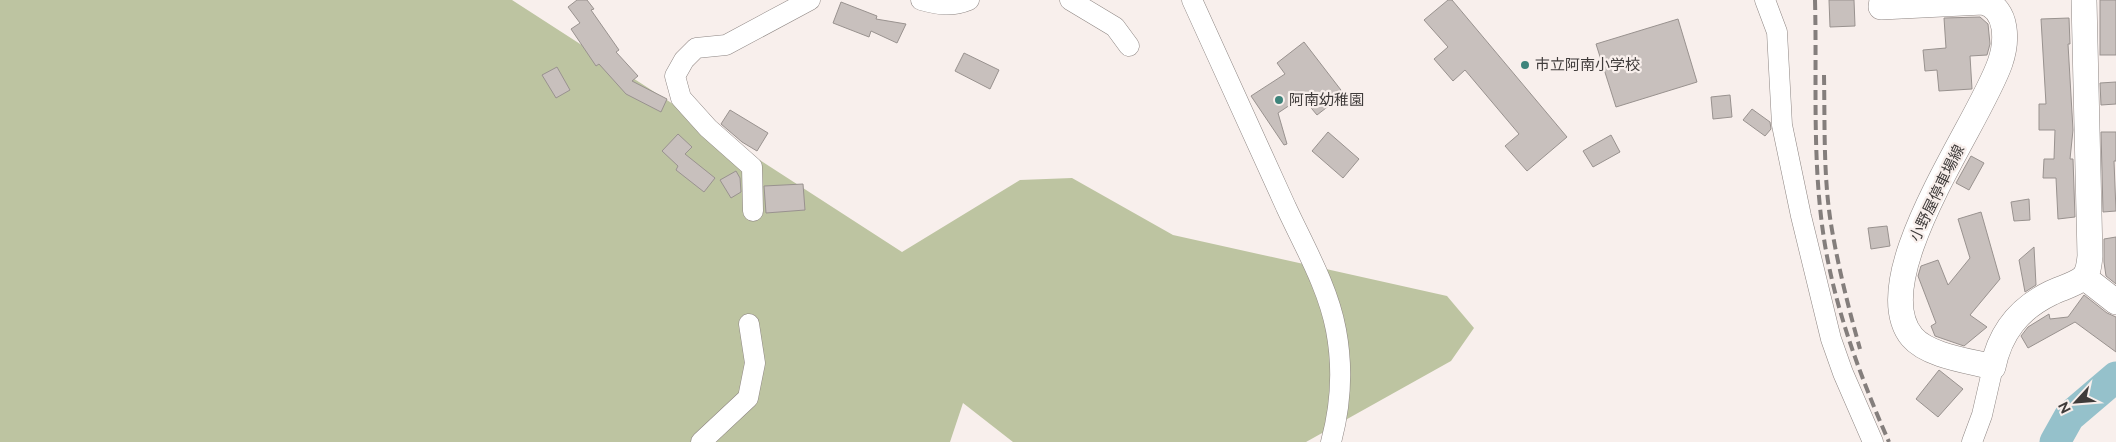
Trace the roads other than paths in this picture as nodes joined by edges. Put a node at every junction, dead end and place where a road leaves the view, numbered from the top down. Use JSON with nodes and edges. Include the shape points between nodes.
{"nodes":[{"id":1,"x":810,"y":0,"type":"edge"},
{"id":2,"x":921,"y":0,"type":"edge"},
{"id":3,"x":969,"y":0,"type":"edge"},
{"id":4,"x":1070,"y":0,"type":"edge"},
{"id":5,"x":1192,"y":0,"type":"edge"},
{"id":6,"x":1765,"y":0,"type":"edge"},
{"id":7,"x":1882,"y":0,"type":"edge"},
{"id":8,"x":2084,"y":0,"type":"edge"},
{"id":9,"x":1129,"y":46,"type":"dead end"},
{"id":10,"x":754,"y":212,"type":"dead end"},
{"id":11,"x":2084,"y":277,"type":"junction"},
{"id":12,"x":2116,"y":302,"type":"edge"},
{"id":13,"x":749,"y":324,"type":"dead end"},
{"id":14,"x":1993,"y":367,"type":"junction"},
{"id":15,"x":701,"y":442,"type":"edge"},
{"id":16,"x":1331,"y":442,"type":"edge"},
{"id":17,"x":1873,"y":442,"type":"edge"},
{"id":18,"x":1972,"y":442,"type":"edge"}],
"edges":[{"from":1,"to":10,"type":"street","via":[[726,45],[696,48],[675,76],[681,98],[708,128],[752,167]]},
{"from":2,"to":3,"type":"street","via":[[944,6]]},
{"from":4,"to":9,"type":"street","via":[[1115,27]]},
{"from":5,"to":16,"type":"street","via":[[1311,260],[1332,314],[1339,351],[1340,400]]},
{"from":6,"to":17,"type":"street","via":[[1777,32],[1782,125],[1801,216],[1832,339]]},
{"from":7,"to":14,"type":"main road","name":"小野屋停車場線","via":[[1882,7],[1983,2],[1997,9],[2002,18],[2005,35],[2000,62],[1921,221],[1901,285],[1902,311],[1907,329],[1919,344]]},
{"from":8,"to":11,"type":"main road","via":[[2090,256]]},
{"from":11,"to":12,"type":"main road"},
{"from":11,"to":14,"type":"main road","via":[[2027,308],[2001,339]]},
{"from":13,"to":15,"type":"street","via":[[755,363],[748,398]]},
{"from":14,"to":18,"type":"street"}]}
